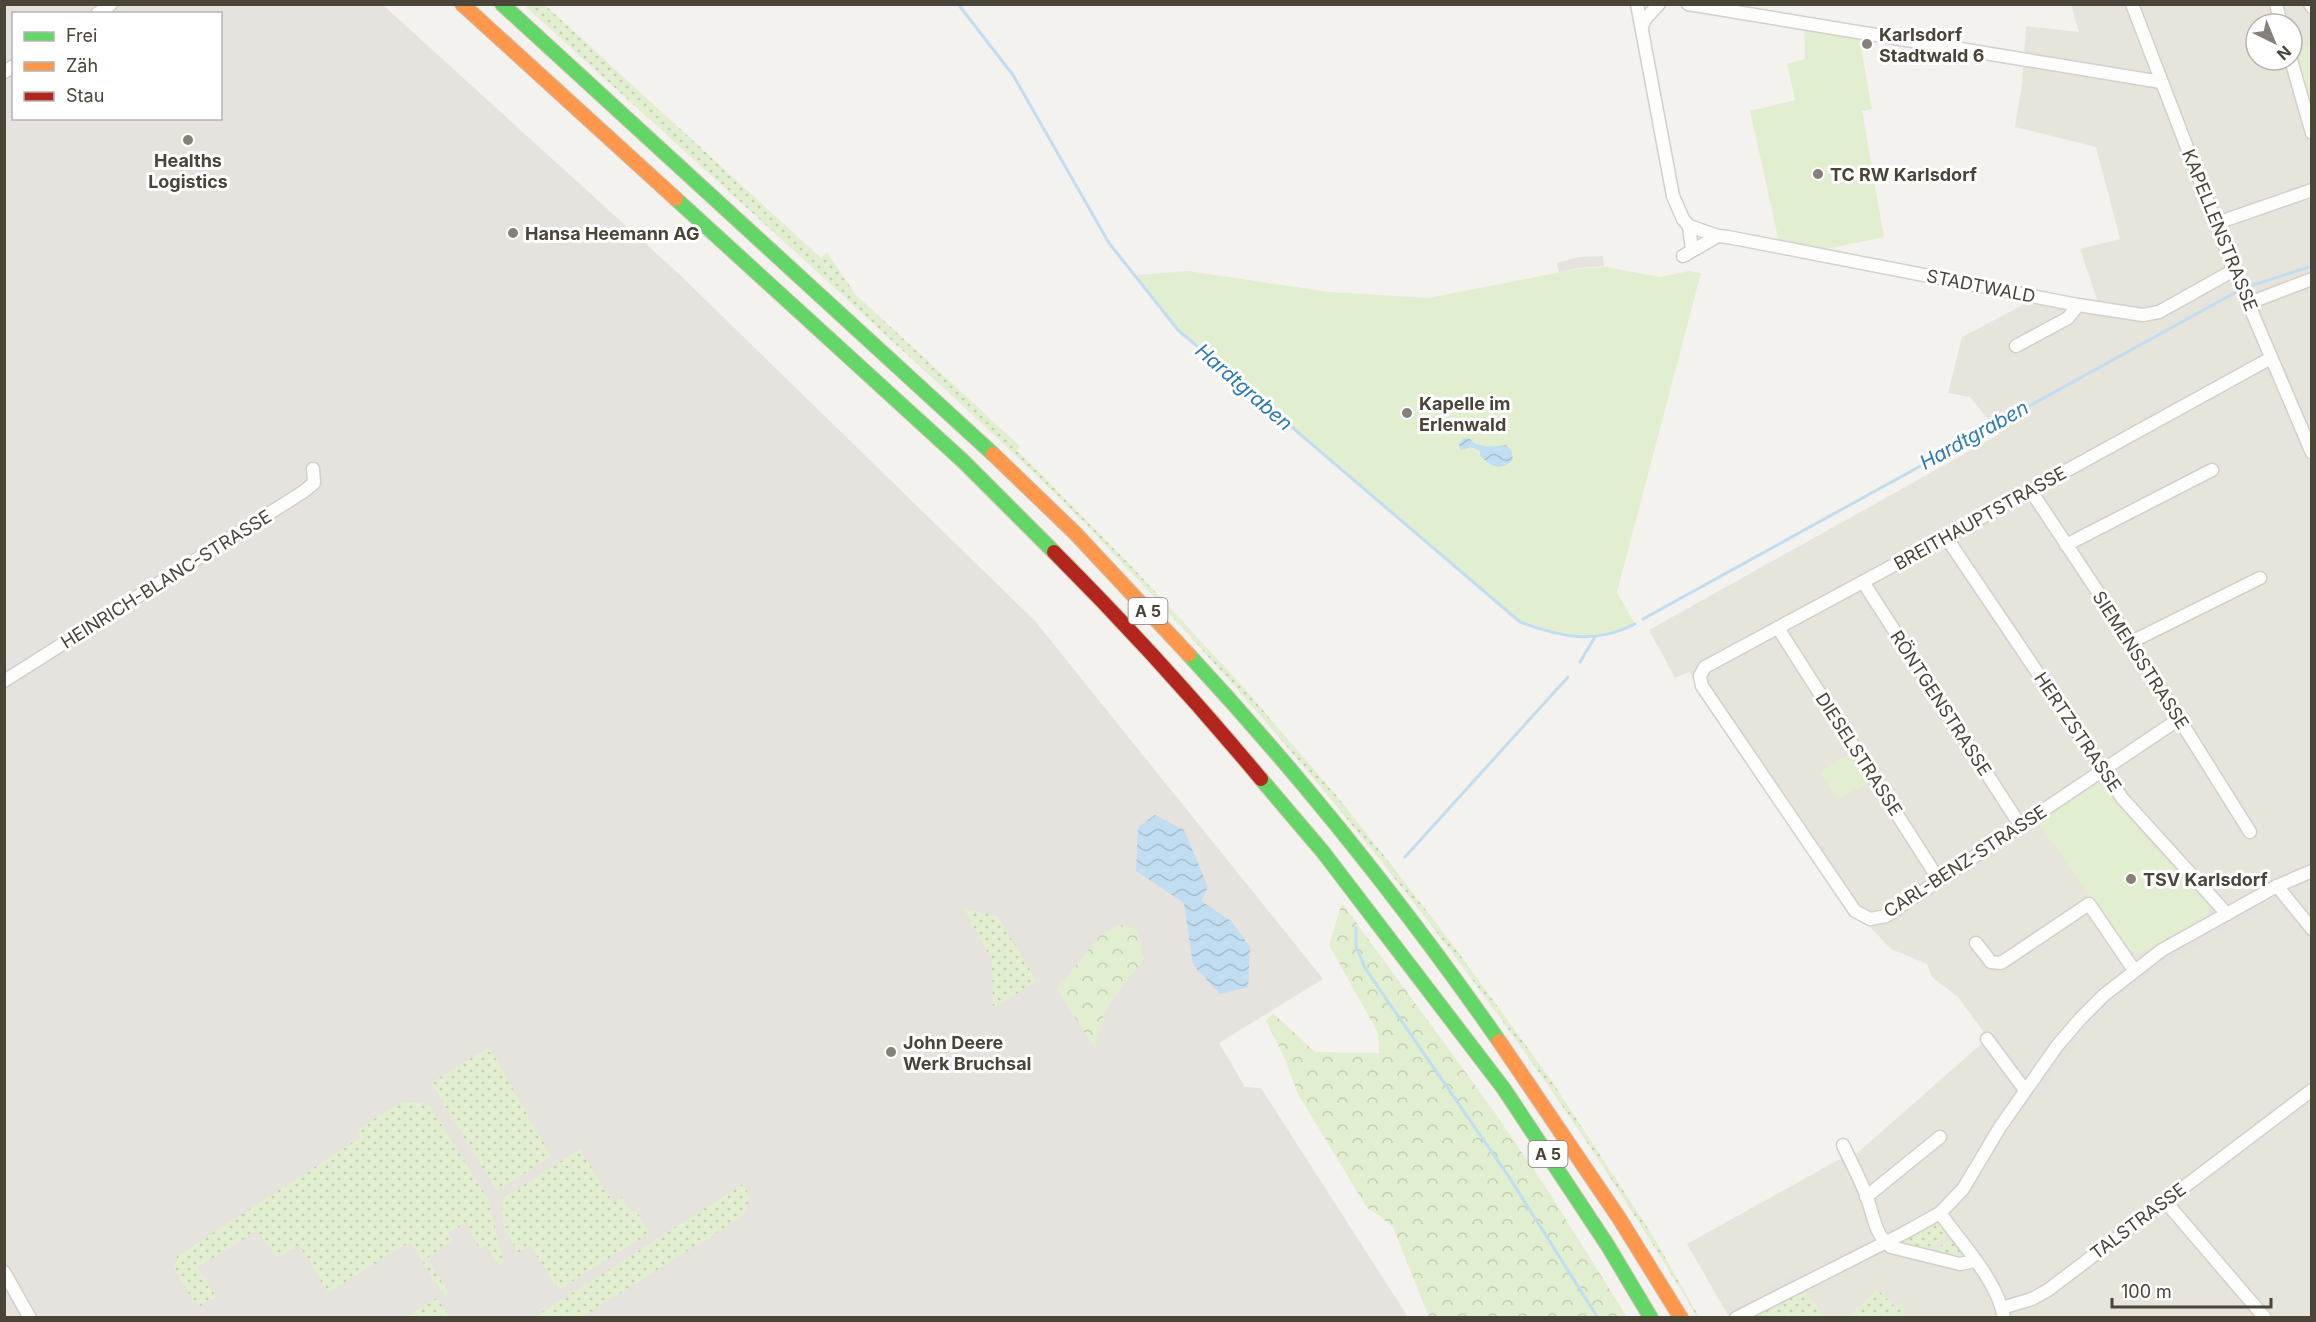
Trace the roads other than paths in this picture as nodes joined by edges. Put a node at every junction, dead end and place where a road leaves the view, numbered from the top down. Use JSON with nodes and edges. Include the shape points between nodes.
{"nodes":[{"id":1,"x":462,"y":4,"type":"edge"},
{"id":2,"x":502,"y":4,"type":"edge"},
{"id":3,"x":1637,"y":4,"type":"edge"},
{"id":4,"x":1659,"y":4,"type":"edge"},
{"id":5,"x":1688,"y":4,"type":"edge"},
{"id":6,"x":2132,"y":4,"type":"edge"},
{"id":7,"x":1642,"y":26,"type":"junction"},
{"id":8,"x":2294,"y":72,"type":"edge"},
{"id":9,"x":2161,"y":82,"type":"junction"},
{"id":10,"x":2312,"y":133,"type":"edge"},
{"id":11,"x":2312,"y":190,"type":"edge"},
{"id":12,"x":2217,"y":223,"type":"junction"},
{"id":13,"x":1689,"y":226,"type":"junction"},
{"id":14,"x":1718,"y":236,"type":"junction"},
{"id":15,"x":2237,"y":276,"type":"junction"},
{"id":16,"x":2312,"y":279,"type":"edge"},
{"id":17,"x":2248,"y":301,"type":"junction"},
{"id":18,"x":2078,"y":305,"type":"junction"},
{"id":19,"x":2016,"y":346,"type":"dead end"},
{"id":20,"x":2271,"y":358,"type":"junction"},
{"id":21,"x":2312,"y":453,"type":"edge"},
{"id":22,"x":313,"y":469,"type":"dead end"},
{"id":23,"x":2212,"y":470,"type":"dead end"},
{"id":24,"x":2031,"y":490,"type":"junction"},
{"id":25,"x":1946,"y":537,"type":"junction"},
{"id":26,"x":2066,"y":545,"type":"junction"},
{"id":27,"x":2260,"y":578,"type":"dead end"},
{"id":28,"x":1863,"y":582,"type":"junction"},
{"id":29,"x":1778,"y":628,"type":"junction"},
{"id":30,"x":2131,"y":642,"type":"junction"},
{"id":31,"x":4,"y":681,"type":"edge"},
{"id":32,"x":1702,"y":686,"type":"joint"},
{"id":33,"x":2179,"y":719,"type":"junction"},
{"id":34,"x":2103,"y":769,"type":"junction"},
{"id":35,"x":2020,"y":825,"type":"junction"},
{"id":36,"x":2250,"y":832,"type":"dead end"},
{"id":37,"x":2312,"y":871,"type":"edge"},
{"id":38,"x":1939,"y":880,"type":"junction"},
{"id":39,"x":2277,"y":886,"type":"junction"},
{"id":40,"x":2227,"y":914,"type":"junction"},
{"id":41,"x":2312,"y":929,"type":"edge"},
{"id":42,"x":1976,"y":943,"type":"dead end"},
{"id":43,"x":2134,"y":969,"type":"junction"},
{"id":44,"x":1987,"y":1039,"type":"dead end"},
{"id":45,"x":2025,"y":1090,"type":"junction"},
{"id":46,"x":2312,"y":1090,"type":"edge"},
{"id":47,"x":1940,"y":1137,"type":"dead end"},
{"id":48,"x":1843,"y":1145,"type":"dead end"},
{"id":49,"x":1866,"y":1197,"type":"junction"},
{"id":50,"x":2165,"y":1201,"type":"junction"},
{"id":51,"x":1940,"y":1213,"type":"junction"},
{"id":52,"x":1884,"y":1242,"type":"junction"},
{"id":53,"x":1975,"y":1261,"type":"junction"},
{"id":54,"x":4,"y":1272,"type":"edge"},
{"id":55,"x":2003,"y":1313,"type":"edge"},
{"id":56,"x":30,"y":1317,"type":"edge"},
{"id":57,"x":1650,"y":1317,"type":"edge"},
{"id":58,"x":1681,"y":1317,"type":"edge"},
{"id":59,"x":1736,"y":1317,"type":"edge"},
{"id":60,"x":2265,"y":1317,"type":"edge"}],
"edges":[{"from":1,"to":57,"type":"highway","number":"A 5","via":[[963,461],[1095,593],[1204,711],[1323,852],[1497,1080],[1589,1216]]},
{"from":2,"to":58,"type":"highway","number":"A 5","via":[[984,444],[1114,575],[1223,693],[1343,834],[1470,998],[1568,1140]]},
{"from":3,"to":7,"type":"street"},
{"from":4,"to":7,"type":"street"},
{"from":5,"to":9,"type":"street"},
{"from":6,"to":9,"type":"street","name":"KAPELLENSTRASSE"},
{"from":7,"to":13,"type":"street","via":[[1673,196]]},
{"from":8,"to":10,"type":"street"},
{"from":9,"to":12,"type":"street","name":"KAPELLENSTRASSE"},
{"from":11,"to":12,"type":"street"},
{"from":12,"to":15,"type":"street","name":"KAPELLENSTRASSE"},
{"from":13,"to":14,"type":"street","name":"STADTWALD"},
{"from":13,"to":14,"type":"street","via":[[1688,253]]},
{"from":14,"to":18,"type":"street","name":"STADTWALD"},
{"from":15,"to":17,"type":"street","name":"KAPELLENSTRASSE"},
{"from":15,"to":18,"type":"street","name":"STADTWALD","via":[[2159,312],[2143,315]]},
{"from":16,"to":17,"type":"street"},
{"from":17,"to":20,"type":"street","name":"KAPELLENSTRASSE"},
{"from":18,"to":19,"type":"street","via":[[2068,318]]},
{"from":20,"to":21,"type":"street","name":"KAPELLENSTRASSE"},
{"from":20,"to":24,"type":"street","name":"BREITHAUPTSTRASSE"},
{"from":22,"to":31,"type":"street","name":"HEINRICH-BLANC-STRASSE","via":[[314,483],[303,492]]},
{"from":23,"to":26,"type":"street"},
{"from":24,"to":25,"type":"street","name":"BREITHAUPTSTRASSE"},
{"from":24,"to":26,"type":"street","name":"SIEMENSSTRASSE"},
{"from":25,"to":28,"type":"street","name":"BREITHAUPTSTRASSE"},
{"from":25,"to":34,"type":"street","name":"HERTZSTRASSE"},
{"from":26,"to":30,"type":"street","name":"SIEMENSSTRASSE"},
{"from":27,"to":30,"type":"street"},
{"from":28,"to":29,"type":"street","name":"BREITHAUPTSTRASSE"},
{"from":28,"to":35,"type":"street","name":"RÖNTGENSTRASSE"},
{"from":29,"to":32,"type":"street","name":"BREITHAUPTSTRASSE","via":[[1705,667],[1700,676]]},
{"from":29,"to":38,"type":"street","name":"DIESELSTRASSE"},
{"from":30,"to":33,"type":"street","name":"SIEMENSSTRASSE"},
{"from":32,"to":38,"type":"street","name":"CARL-BENZ-STRASSE","via":[[1855,911],[1870,919],[1886,916]]},
{"from":33,"to":34,"type":"street","name":"CARL-BENZ-STRASSE"},
{"from":33,"to":36,"type":"street","name":"SIEMENSSTRASSE"},
{"from":34,"to":35,"type":"street","name":"CARL-BENZ-STRASSE"},
{"from":34,"to":40,"type":"street","name":"HERTZSTRASSE","via":[[2136,815]]},
{"from":35,"to":38,"type":"street","name":"CARL-BENZ-STRASSE"},
{"from":37,"to":39,"type":"street"},
{"from":39,"to":40,"type":"street"},
{"from":39,"to":41,"type":"street"},
{"from":40,"to":43,"type":"street"},
{"from":42,"to":43,"type":"street","via":[[1991,962],[2001,963],[2088,904]]},
{"from":43,"to":45,"type":"street","via":[[2080,1018]]},
{"from":44,"to":45,"type":"street"},
{"from":45,"to":51,"type":"street","via":[[1963,1189]]},
{"from":46,"to":50,"type":"street","name":"TALSTRASSE"},
{"from":47,"to":49,"type":"street"},
{"from":48,"to":49,"type":"street"},
{"from":49,"to":52,"type":"street"},
{"from":50,"to":55,"type":"street","name":"TALSTRASSE","via":[[2048,1290]]},
{"from":50,"to":60,"type":"street"},
{"from":51,"to":52,"type":"street"},
{"from":51,"to":53,"type":"street","name":"TALSTRASSE"},
{"from":52,"to":53,"type":"street","via":[[1960,1264]]},
{"from":52,"to":59,"type":"street"},
{"from":53,"to":55,"type":"street","name":"TALSTRASSE"},
{"from":54,"to":56,"type":"street"}]}
